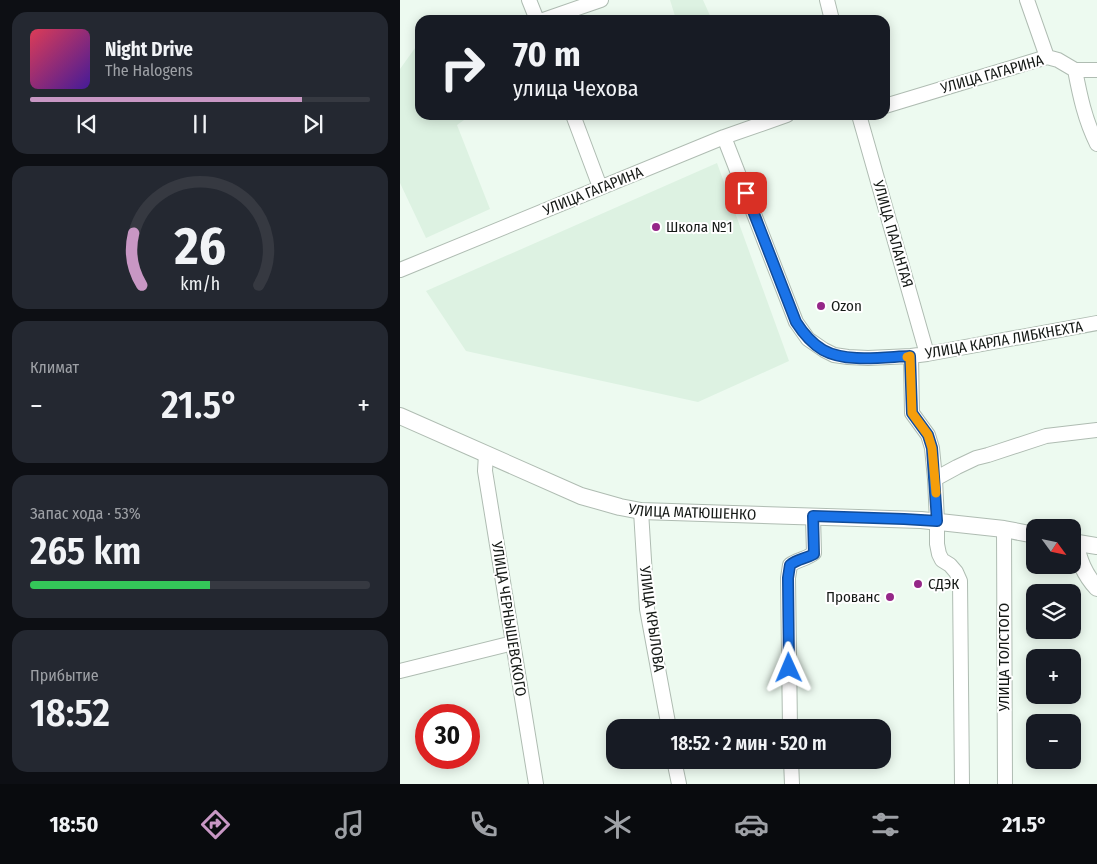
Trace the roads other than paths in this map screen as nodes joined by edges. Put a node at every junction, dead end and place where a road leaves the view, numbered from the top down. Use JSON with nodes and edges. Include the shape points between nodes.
{"nodes":[{"id":1,"x":529,"y":0,"type":"edge"},
{"id":2,"x":602,"y":0,"type":"edge"},
{"id":3,"x":827,"y":0,"type":"edge"},
{"id":4,"x":1028,"y":0,"type":"edge"},
{"id":5,"x":535,"y":15,"type":"edge"},
{"id":6,"x":558,"y":15,"type":"edge"},
{"id":7,"x":831,"y":15,"type":"edge"},
{"id":8,"x":1047,"y":57,"type":"junction"},
{"id":9,"x":1075,"y":70,"type":"junction"},
{"id":10,"x":1097,"y":70,"type":"edge"},
{"id":11,"x":890,"y":104,"type":"edge"},
{"id":12,"x":575,"y":120,"type":"edge"},
{"id":13,"x":773,"y":120,"type":"edge"},
{"id":14,"x":860,"y":120,"type":"edge"},
{"id":15,"x":724,"y":137,"type":"junction"},
{"id":16,"x":1097,"y":144,"type":"edge"},
{"id":17,"x":600,"y":188,"type":"junction"},
{"id":18,"x":400,"y":270,"type":"edge"},
{"id":19,"x":1097,"y":323,"type":"edge"},
{"id":20,"x":927,"y":354,"type":"junction"},
{"id":21,"x":910,"y":356,"type":"junction"},
{"id":22,"x":400,"y":416,"type":"edge"},
{"id":23,"x":1097,"y":430,"type":"edge"},
{"id":24,"x":486,"y":454,"type":"junction"},
{"id":25,"x":935,"y":479,"type":"junction"},
{"id":26,"x":641,"y":511,"type":"junction"},
{"id":27,"x":813,"y":516,"type":"junction"},
{"id":28,"x":937,"y":521,"type":"junction"},
{"id":29,"x":1004,"y":529,"type":"junction"},
{"id":30,"x":1026,"y":533,"type":"edge"},
{"id":31,"x":1081,"y":543,"type":"edge"},
{"id":32,"x":1097,"y":546,"type":"edge"},
{"id":33,"x":1081,"y":564,"type":"edge"},
{"id":34,"x":1097,"y":588,"type":"edge"},
{"id":35,"x":513,"y":642,"type":"junction"},
{"id":36,"x":400,"y":671,"type":"edge"},
{"id":37,"x":667,"y":719,"type":"edge"},
{"id":38,"x":790,"y":719,"type":"edge"},
{"id":39,"x":676,"y":769,"type":"edge"},
{"id":40,"x":791,"y":769,"type":"edge"},
{"id":41,"x":536,"y":784,"type":"edge"},
{"id":42,"x":679,"y":784,"type":"edge"},
{"id":43,"x":792,"y":784,"type":"edge"},
{"id":44,"x":962,"y":784,"type":"edge"},
{"id":45,"x":1005,"y":784,"type":"edge"}],
"edges":[{"from":1,"to":5,"type":"street"},
{"from":2,"to":6,"type":"street"},
{"from":3,"to":7,"type":"street"},
{"from":4,"to":8,"type":"street"},
{"from":8,"to":9,"type":"street","name":"УЛИЦА ГАГАРИНА"},
{"from":8,"to":11,"type":"street","name":"УЛИЦА ГАГАРИНА"},
{"from":9,"to":10,"type":"street","name":"УЛИЦА ГАГАРИНА"},
{"from":9,"to":16,"type":"street","via":[[1081,102]]},
{"from":12,"to":17,"type":"street"},
{"from":13,"to":15,"type":"street","name":"УЛИЦА ГАГАРИНА"},
{"from":14,"to":20,"type":"street","name":"УЛИЦА ПАЛАНТАЯ"},
{"from":15,"to":17,"type":"street","name":"УЛИЦА ГАГАРИНА"},
{"from":15,"to":21,"type":"street","name":"УЛИЦА КАРЛА ЛИБКНЕХТА","via":[[802,332],[817,346],[834,355],[868,358]]},
{"from":17,"to":18,"type":"street","name":"УЛИЦА ГАГАРИНА"},
{"from":19,"to":20,"type":"street","name":"УЛИЦА КАРЛА ЛИБКНЕХТА"},
{"from":20,"to":21,"type":"street","name":"УЛИЦА КАРЛА ЛИБКНЕХТА"},
{"from":21,"to":25,"type":"street","via":[[912,413],[928,435]]},
{"from":22,"to":24,"type":"main road","name":"УЛИЦА МАТЮШЕНКО"},
{"from":23,"to":25,"type":"street","via":[[1046,436],[976,458]]},
{"from":24,"to":26,"type":"main road","name":"УЛИЦА МАТЮШЕНКО","via":[[581,496]]},
{"from":24,"to":35,"type":"street","name":"УЛИЦА ЧЕРНЫШЕВСКОГО","via":[[485,471]]},
{"from":25,"to":28,"type":"street"},
{"from":26,"to":27,"type":"main road","name":"УЛИЦА МАТЮШЕНКО"},
{"from":26,"to":37,"type":"street","name":"УЛИЦА КРЫЛОВА","via":[[648,609]]},
{"from":27,"to":28,"type":"main road","name":"УЛИЦА МАТЮШЕНКО"},
{"from":27,"to":38,"type":"street","via":[[814,554],[790,565],[788,578]]},
{"from":28,"to":29,"type":"main road","name":"УЛИЦА МАТЮШЕНКО"},
{"from":28,"to":44,"type":"street","via":[[939,554],[960,581]]},
{"from":29,"to":30,"type":"main road","name":"УЛИЦА МАТЮШЕНКО"},
{"from":29,"to":45,"type":"street","name":"УЛИЦА ТОЛСТОГО"},
{"from":31,"to":32,"type":"main road"},
{"from":33,"to":34,"type":"main road"},
{"from":35,"to":36,"type":"street"},
{"from":35,"to":41,"type":"street","name":"УЛИЦА ЧЕРНЫШЕВСКОГО"},
{"from":39,"to":42,"type":"street"},
{"from":40,"to":43,"type":"street"}]}
